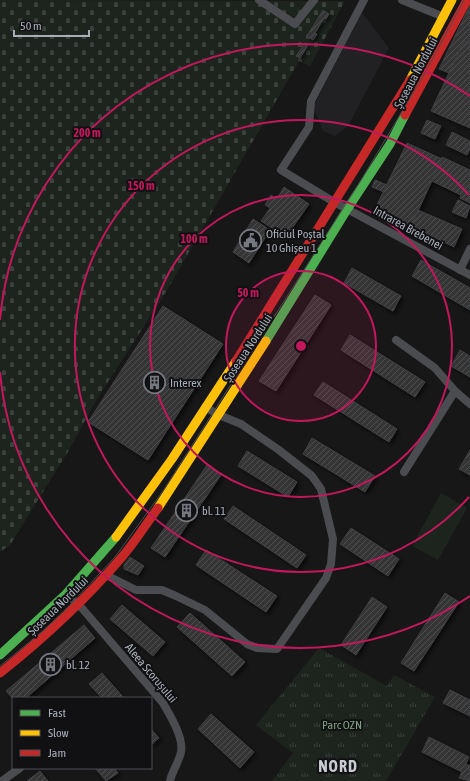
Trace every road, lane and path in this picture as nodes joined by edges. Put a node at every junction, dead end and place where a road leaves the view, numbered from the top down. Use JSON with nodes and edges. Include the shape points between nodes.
{"nodes":[{"id":1,"x":259,"y":0,"type":"edge"},
{"id":2,"x":314,"y":0,"type":"edge"},
{"id":3,"x":364,"y":0,"type":"edge"},
{"id":4,"x":402,"y":0,"type":"edge"},
{"id":5,"x":452,"y":0,"type":"edge"},
{"id":6,"x":467,"y":0,"type":"edge"},
{"id":7,"x":444,"y":17,"type":"junction"},
{"id":8,"x":334,"y":202,"type":"junction"},
{"id":9,"x":348,"y":208,"type":"junction"},
{"id":10,"x":470,"y":249,"type":"edge"},
{"id":11,"x":460,"y":270,"type":"junction"},
{"id":12,"x":470,"y":275,"type":"edge"},
{"id":13,"x":396,"y":340,"type":"dead end"},
{"id":14,"x":455,"y":391,"type":"junction"},
{"id":15,"x":470,"y":404,"type":"edge"},
{"id":16,"x":205,"y":407,"type":"junction"},
{"id":17,"x":219,"y":415,"type":"junction"},
{"id":18,"x":404,"y":472,"type":"dead end"},
{"id":19,"x":106,"y":575,"type":"junction"},
{"id":20,"x":66,"y":594,"type":"junction"},
{"id":21,"x":78,"y":605,"type":"junction"},
{"id":22,"x":0,"y":655,"type":"edge"},
{"id":23,"x":0,"y":673,"type":"edge"},
{"id":24,"x":19,"y":769,"type":"edge"},
{"id":25,"x":2,"y":781,"type":"edge"},
{"id":26,"x":170,"y":781,"type":"edge"}],
"edges":[{"from":1,"to":2,"type":"street","via":[[295,24]]},
{"from":3,"to":8,"type":"street","name":"Intrarea Brebenei","via":[[311,101],[309,128],[281,170]]},
{"from":4,"to":7,"type":"street"},
{"from":5,"to":7,"type":"main road","name":"Șoseaua Nordului"},
{"from":6,"to":9,"type":"main road","name":"Șoseaua Nordului","via":[[400,126]]},
{"from":7,"to":8,"type":"main road","name":"Șoseaua Nordului","via":[[387,120]]},
{"from":8,"to":9,"type":"street","name":"Intrarea Brebenei"},
{"from":8,"to":16,"type":"main road","name":"Șoseaua Nordului","via":[[248,344]]},
{"from":9,"to":11,"type":"street","name":"Intrarea Brebenei"},
{"from":9,"to":17,"type":"main road","name":"Șoseaua Nordului"},
{"from":10,"to":11,"type":"street"},
{"from":11,"to":12,"type":"street","name":"Intrarea Brebenei"},
{"from":13,"to":14,"type":"street","via":[[436,368]]},
{"from":14,"to":15,"type":"street"},
{"from":14,"to":18,"type":"street"},
{"from":16,"to":17,"type":"street"},
{"from":16,"to":20,"type":"main road","name":"Șoseaua Nordului","via":[[172,459],[109,547]]},
{"from":17,"to":19,"type":"main road","name":"Șoseaua Nordului","via":[[136,540]]},
{"from":17,"to":19,"type":"street","via":[[241,424],[279,450],[312,476],[321,488],[333,539],[331,564],[326,578],[287,635],[277,649],[257,648],[247,644],[205,610],[189,602],[162,590],[136,590]]},
{"from":19,"to":21,"type":"main road","name":"Șoseaua Nordului"},
{"from":20,"to":21,"type":"street","name":"Aleea Scorușului"},
{"from":20,"to":22,"type":"main road","name":"Șoseaua Nordului"},
{"from":21,"to":23,"type":"main road","name":"Șoseaua Nordului","via":[[41,640]]},
{"from":21,"to":26,"type":"street","name":"Aleea Scorușului","via":[[163,703],[172,717],[181,752]]},
{"from":24,"to":25,"type":"street"}]}
